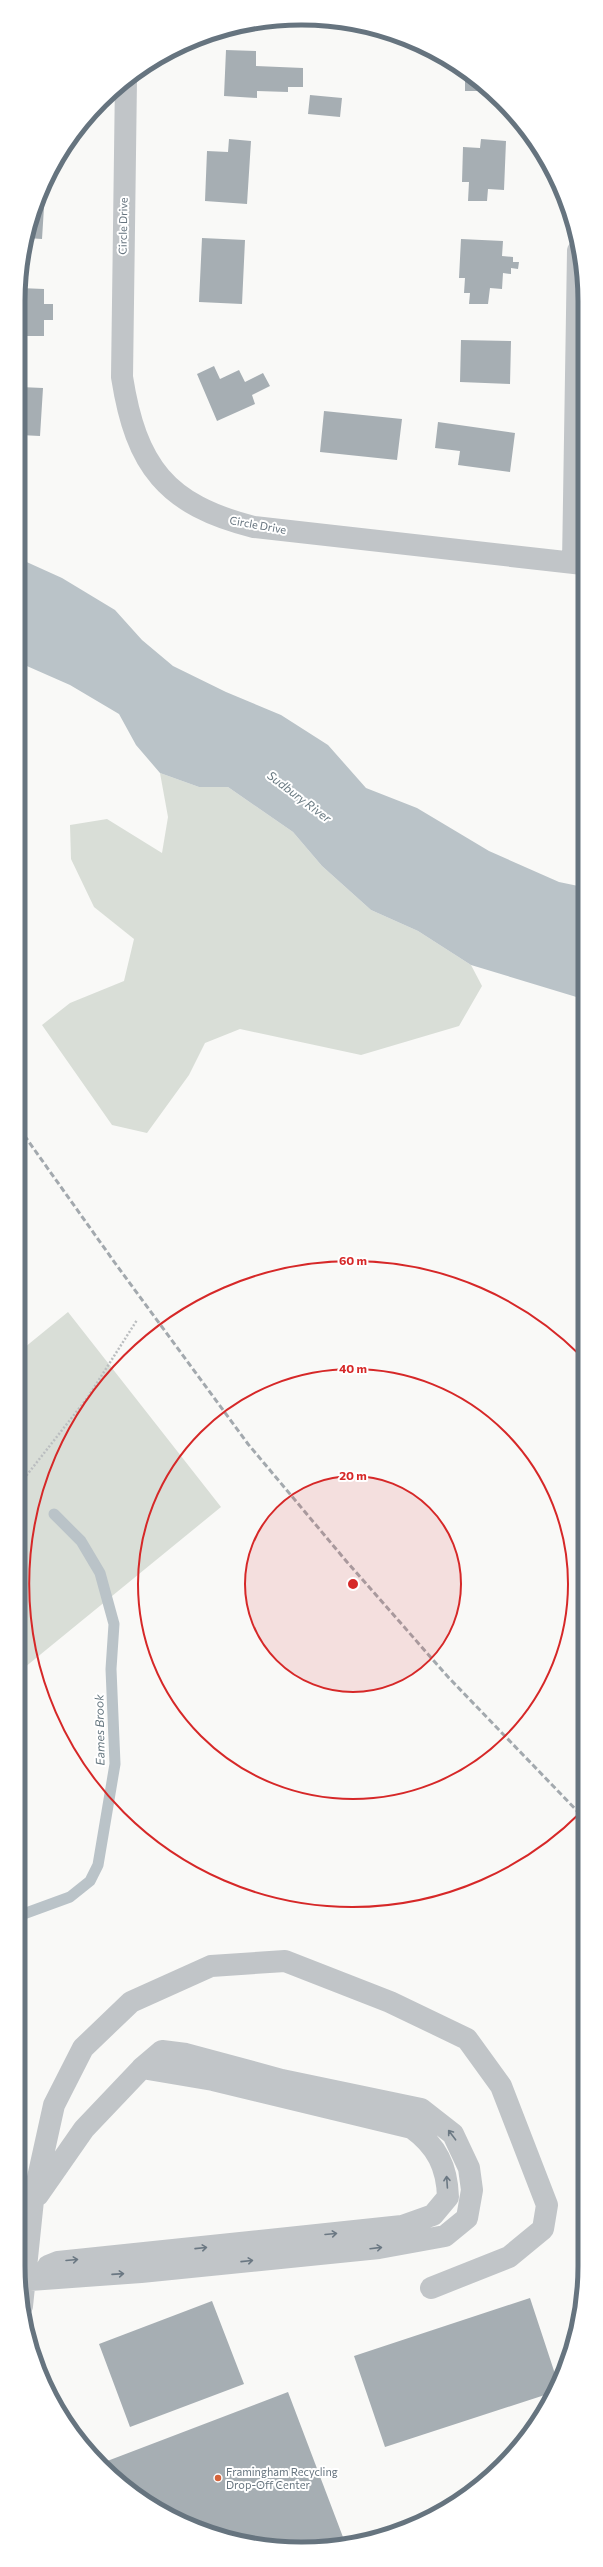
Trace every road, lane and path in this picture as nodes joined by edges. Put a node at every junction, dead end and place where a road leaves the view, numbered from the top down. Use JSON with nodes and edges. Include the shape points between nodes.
{"nodes":[{"id":1,"x":126,"y":88,"type":"edge"},
{"id":2,"x":578,"y":302,"type":"edge"},
{"id":3,"x":578,"y":564,"type":"edge"},
{"id":4,"x":137,"y":1320,"type":"dead end"},
{"id":5,"x":25,"y":1477,"type":"edge"},
{"id":6,"x":33,"y":2203,"type":"junction"},
{"id":7,"x":33,"y":2280,"type":"junction"},
{"id":8,"x":431,"y":2288,"type":"dead end"},
{"id":9,"x":27,"y":2295,"type":"edge"}],
"edges":[{"from":1,"to":3,"type":"street","name":"Circle Drive","via":[[122,377],[126,408],[137,439],[151,466],[168,487],[193,505],[222,519],[254,527]]},
{"from":2,"to":3,"type":"street"},
{"from":4,"to":5,"type":"path","via":[[88,1397]]},
{"from":6,"to":7,"type":"street"},
{"from":7,"to":6,"type":"street","one_way":true,"via":[[141,2272],[378,2248],[445,2236],[467,2218],[472,2190],[469,2168],[453,2134],[420,2109],[282,2080],[186,2054],[162,2051],[142,2068],[84,2129]]},
{"from":6,"to":8,"type":"street","via":[[54,2105],[83,2048],[131,2002],[211,1966],[285,1961],[390,2002],[467,2040],[501,2086],[547,2205],[543,2229],[510,2257]]},
{"from":7,"to":9,"type":"street"}]}
